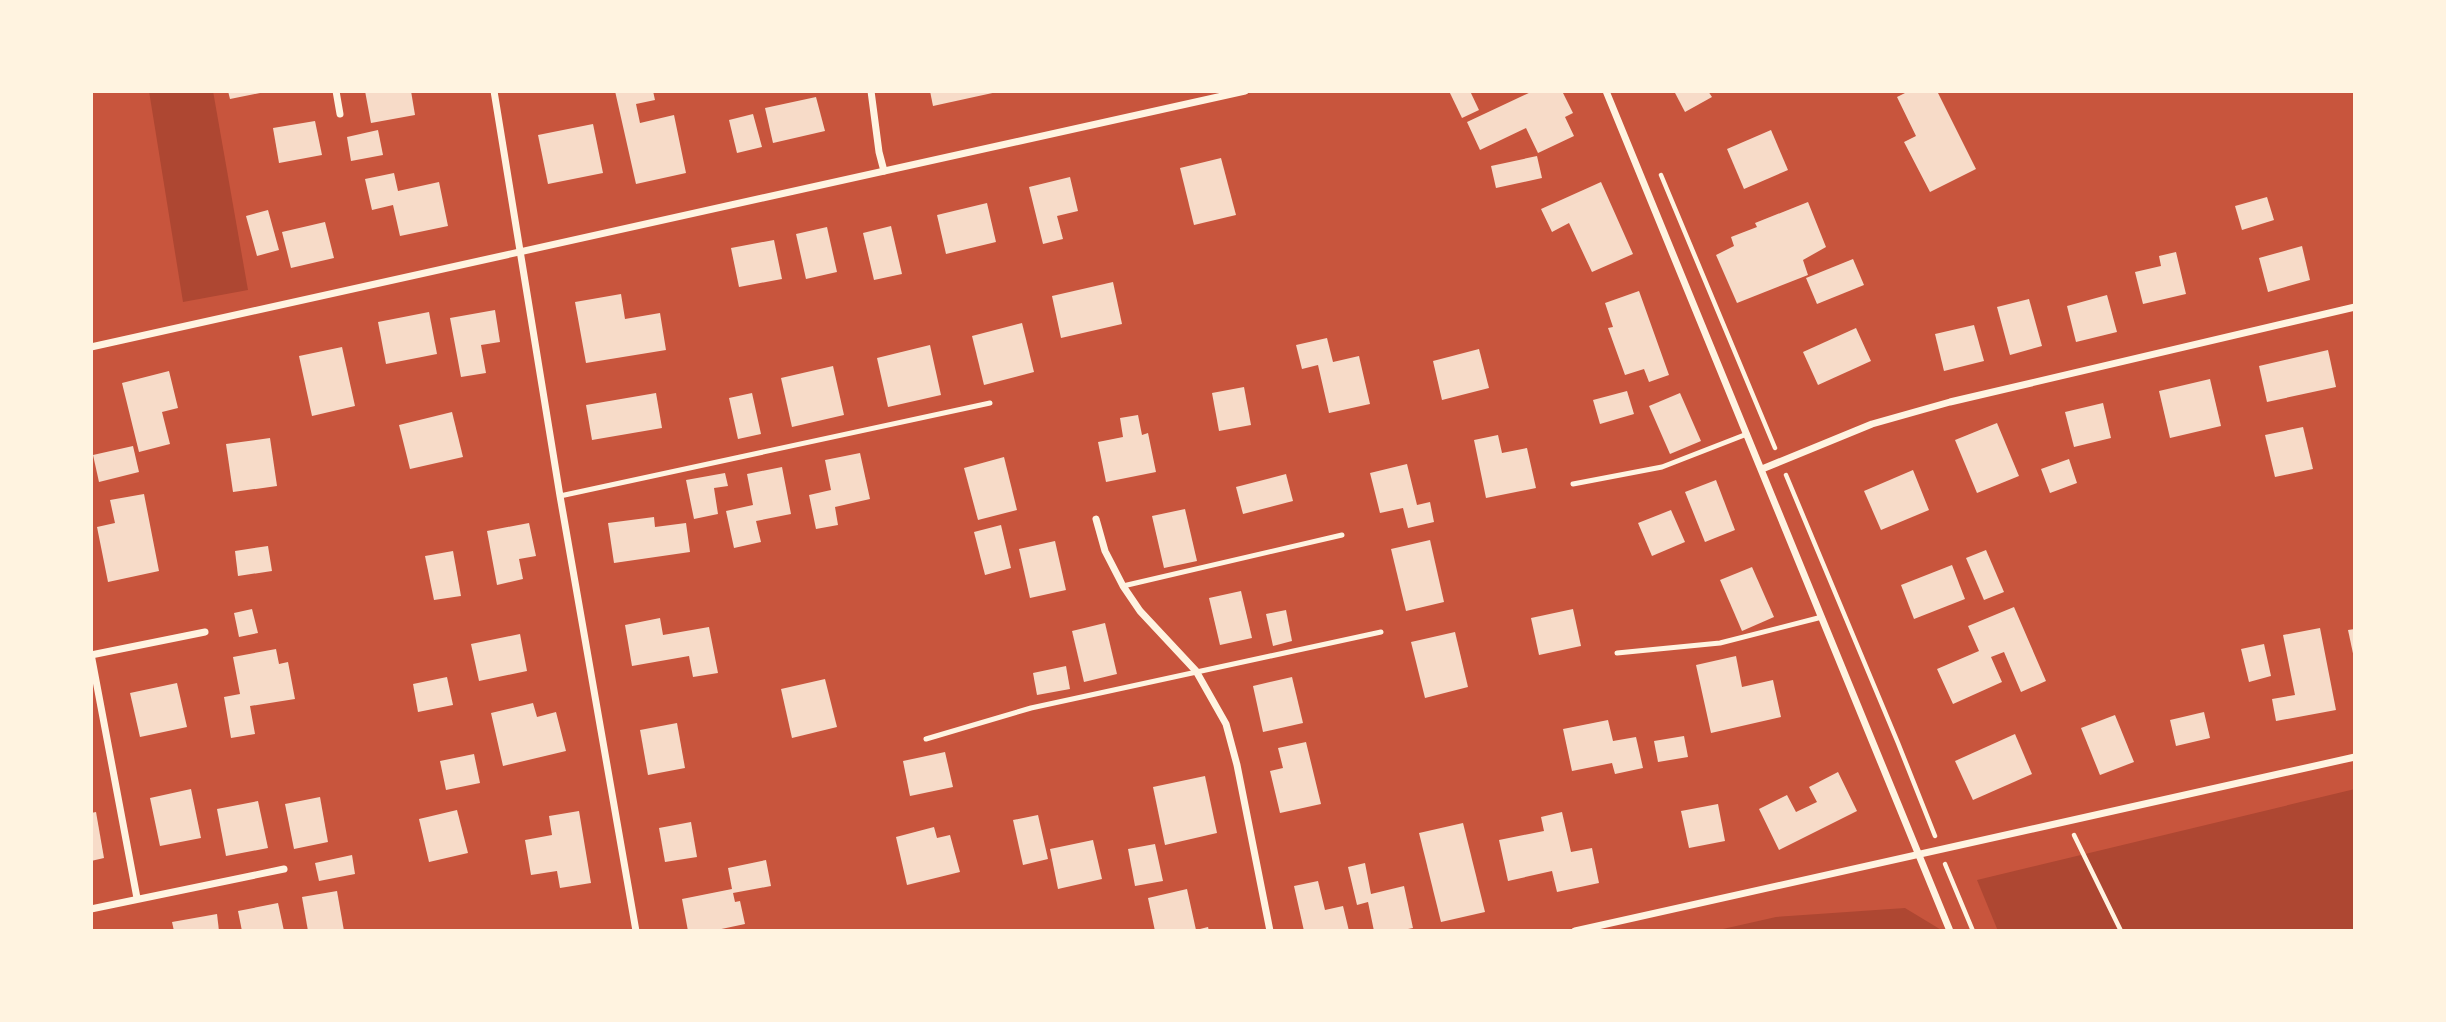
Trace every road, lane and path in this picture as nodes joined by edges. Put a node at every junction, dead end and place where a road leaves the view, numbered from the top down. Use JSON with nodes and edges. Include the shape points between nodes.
{"nodes":[{"id":1,"x":336,"y":91,"type":"edge"},
{"id":2,"x":494,"y":91,"type":"edge"},
{"id":3,"x":872,"y":91,"type":"edge"},
{"id":4,"x":1245,"y":91,"type":"edge"},
{"id":5,"x":1606,"y":91,"type":"edge"},
{"id":6,"x":340,"y":114,"type":"dead end"},
{"id":7,"x":884,"y":171,"type":"junction"},
{"id":8,"x":521,"y":252,"type":"junction"},
{"id":9,"x":2355,"y":307,"type":"edge"},
{"id":10,"x":91,"y":347,"type":"edge"},
{"id":11,"x":990,"y":403,"type":"dead end"},
{"id":12,"x":1747,"y":434,"type":"junction"},
{"id":13,"x":1762,"y":469,"type":"junction"},
{"id":14,"x":1573,"y":484,"type":"dead end"},
{"id":15,"x":560,"y":496,"type":"junction"},
{"id":16,"x":1096,"y":519,"type":"dead end"},
{"id":17,"x":1342,"y":536,"type":"dead end"},
{"id":18,"x":1123,"y":586,"type":"junction"},
{"id":19,"x":1822,"y":617,"type":"junction"},
{"id":20,"x":205,"y":632,"type":"dead end"},
{"id":21,"x":1381,"y":632,"type":"dead end"},
{"id":22,"x":1617,"y":653,"type":"dead end"},
{"id":23,"x":91,"y":654,"type":"edge"},
{"id":24,"x":1196,"y":671,"type":"junction"},
{"id":25,"x":926,"y":739,"type":"dead end"},
{"id":26,"x":2355,"y":757,"type":"edge"},
{"id":27,"x":2068,"y":821,"type":"junction"},
{"id":28,"x":1940,"y":851,"type":"junction"},
{"id":29,"x":1917,"y":855,"type":"junction"},
{"id":30,"x":284,"y":869,"type":"dead end"},
{"id":31,"x":137,"y":898,"type":"junction"},
{"id":32,"x":91,"y":909,"type":"edge"},
{"id":33,"x":636,"y":931,"type":"edge"},
{"id":34,"x":1270,"y":931,"type":"edge"},
{"id":35,"x":1575,"y":931,"type":"edge"},
{"id":36,"x":1950,"y":931,"type":"edge"},
{"id":37,"x":1973,"y":931,"type":"edge"},
{"id":38,"x":2121,"y":931,"type":"edge"}],
"edges":[{"from":1,"to":6,"type":"street"},
{"from":2,"to":8,"type":"street"},
{"from":3,"to":7,"type":"street"},
{"from":4,"to":7,"type":"street"},
{"from":5,"to":12,"type":"street"},
{"from":7,"to":8,"type":"street"},
{"from":8,"to":10,"type":"street"},
{"from":8,"to":15,"type":"street"},
{"from":9,"to":13,"type":"street","via":[[1950,402],[1872,424]]},
{"from":11,"to":15,"type":"lane"},
{"from":12,"to":13,"type":"street"},
{"from":12,"to":14,"type":"lane","via":[[1662,467]]},
{"from":13,"to":19,"type":"street"},
{"from":15,"to":33,"type":"street"},
{"from":16,"to":18,"type":"street","via":[[1105,551]]},
{"from":17,"to":18,"type":"lane"},
{"from":18,"to":24,"type":"street"},
{"from":19,"to":22,"type":"lane","via":[[1720,643]]},
{"from":19,"to":29,"type":"street"},
{"from":20,"to":23,"type":"street"},
{"from":21,"to":24,"type":"lane"},
{"from":23,"to":31,"type":"street"},
{"from":24,"to":25,"type":"lane","via":[[1031,708]]},
{"from":24,"to":34,"type":"street","via":[[1226,723]]},
{"from":26,"to":27,"type":"street"},
{"from":27,"to":28,"type":"street"},
{"from":27,"to":38,"type":"path"},
{"from":28,"to":29,"type":"street"},
{"from":28,"to":37,"type":"path"},
{"from":29,"to":35,"type":"street"},
{"from":29,"to":36,"type":"street"},
{"from":30,"to":31,"type":"street"},
{"from":31,"to":32,"type":"street"}]}
